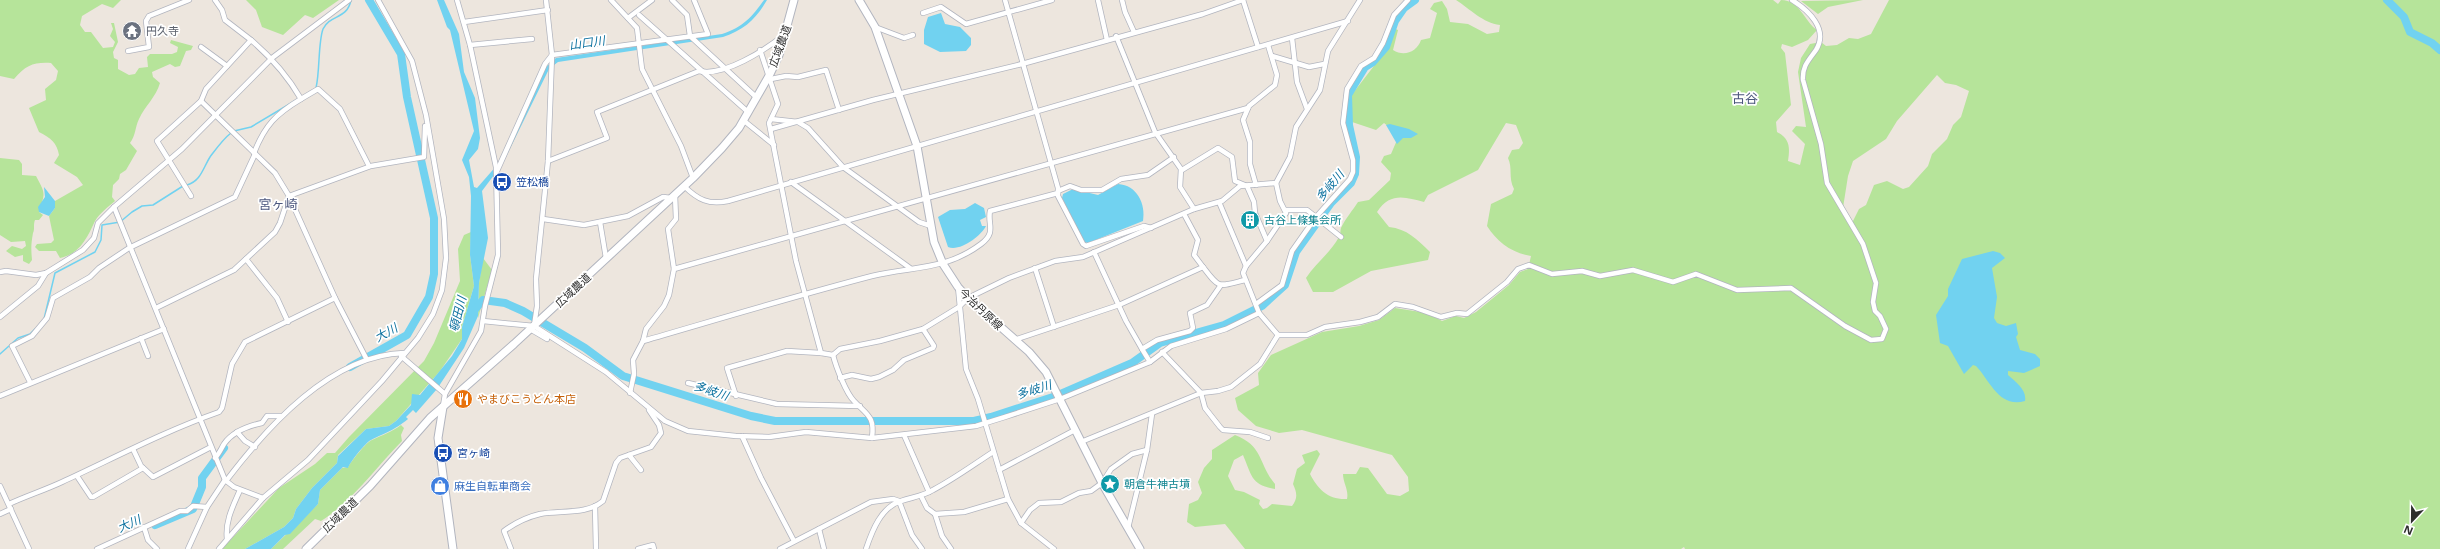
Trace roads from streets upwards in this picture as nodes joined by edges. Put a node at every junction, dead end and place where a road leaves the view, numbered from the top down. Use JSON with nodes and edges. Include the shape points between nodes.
{"nodes":[{"id":1,"x":189,"y":0,"type":"edge"},
{"id":2,"x":215,"y":0,"type":"edge"},
{"id":3,"x":349,"y":0,"type":"edge"},
{"id":4,"x":378,"y":0,"type":"edge"},
{"id":5,"x":546,"y":0,"type":"edge"},
{"id":6,"x":611,"y":0,"type":"edge"},
{"id":7,"x":652,"y":0,"type":"edge"},
{"id":8,"x":672,"y":0,"type":"edge"},
{"id":9,"x":694,"y":0,"type":"edge"},
{"id":10,"x":794,"y":0,"type":"edge"},
{"id":11,"x":859,"y":0,"type":"edge"},
{"id":12,"x":1005,"y":0,"type":"edge"},
{"id":13,"x":1052,"y":0,"type":"edge"},
{"id":14,"x":1098,"y":0,"type":"edge"},
{"id":15,"x":1122,"y":0,"type":"edge"},
{"id":16,"x":1243,"y":0,"type":"edge"},
{"id":17,"x":1360,"y":0,"type":"edge"},
{"id":18,"x":1408,"y":0,"type":"edge"},
{"id":19,"x":1792,"y":0,"type":"edge"},
{"id":20,"x":456,"y":1,"type":"edge"},
{"id":21,"x":1231,"y":2,"type":"edge"},
{"id":22,"x":548,"y":10,"type":"junction"},
{"id":23,"x":923,"y":13,"type":"dead end"},
{"id":24,"x":1008,"y":13,"type":"junction"},
{"id":25,"x":639,"y":15,"type":"dead end"},
{"id":26,"x":628,"y":18,"type":"junction"},
{"id":27,"x":1348,"y":21,"type":"junction"},
{"id":28,"x":464,"y":22,"type":"junction"},
{"id":29,"x":875,"y":27,"type":"junction"},
{"id":30,"x":786,"y":32,"type":"junction"},
{"id":31,"x":1134,"y":32,"type":"junction"},
{"id":32,"x":913,"y":35,"type":"dead end"},
{"id":33,"x":690,"y":36,"type":"junction"},
{"id":34,"x":1116,"y":36,"type":"junction"},
{"id":35,"x":1292,"y":38,"type":"junction"},
{"id":36,"x":532,"y":39,"type":"dead end"},
{"id":37,"x":251,"y":40,"type":"junction"},
{"id":38,"x":665,"y":40,"type":"junction"},
{"id":39,"x":1107,"y":40,"type":"junction"},
{"id":40,"x":639,"y":43,"type":"junction"},
{"id":41,"x":1268,"y":45,"type":"junction"},
{"id":42,"x":470,"y":46,"type":"junction"},
{"id":43,"x":201,"y":47,"type":"dead end"},
{"id":44,"x":1258,"y":48,"type":"junction"},
{"id":45,"x":760,"y":50,"type":"junction"},
{"id":46,"x":128,"y":51,"type":"dead end"},
{"id":47,"x":552,"y":55,"type":"junction"},
{"id":48,"x":1272,"y":56,"type":"junction"},
{"id":49,"x":272,"y":58,"type":"junction"},
{"id":50,"x":1294,"y":62,"type":"junction"},
{"id":51,"x":1022,"y":64,"type":"junction"},
{"id":52,"x":1324,"y":64,"type":"junction"},
{"id":53,"x":227,"y":66,"type":"junction"},
{"id":54,"x":723,"y":69,"type":"junction"},
{"id":55,"x":699,"y":71,"type":"junction"},
{"id":56,"x":770,"y":77,"type":"junction"},
{"id":57,"x":1133,"y":83,"type":"junction"},
{"id":58,"x":651,"y":89,"type":"junction"},
{"id":59,"x":899,"y":94,"type":"junction"},
{"id":60,"x":756,"y":97,"type":"junction"},
{"id":61,"x":301,"y":99,"type":"junction"},
{"id":62,"x":201,"y":101,"type":"junction"},
{"id":63,"x":1248,"y":108,"type":"junction"},
{"id":64,"x":1307,"y":109,"type":"junction"},
{"id":65,"x":839,"y":110,"type":"junction"},
{"id":66,"x":748,"y":112,"type":"junction"},
{"id":67,"x":1035,"y":112,"type":"junction"},
{"id":68,"x":426,"y":114,"type":"junction"},
{"id":69,"x":215,"y":116,"type":"junction"},
{"id":70,"x":771,"y":119,"type":"junction"},
{"id":71,"x":744,"y":120,"type":"junction"},
{"id":72,"x":798,"y":122,"type":"junction"},
{"id":73,"x":771,"y":129,"type":"junction"},
{"id":74,"x":1155,"y":132,"type":"junction"},
{"id":75,"x":774,"y":144,"type":"junction"},
{"id":76,"x":917,"y":146,"type":"junction"},
{"id":77,"x":255,"y":153,"type":"junction"},
{"id":78,"x":1174,"y":157,"type":"junction"},
{"id":79,"x":170,"y":159,"type":"junction"},
{"id":80,"x":548,"y":161,"type":"junction"},
{"id":81,"x":1050,"y":164,"type":"junction"},
{"id":82,"x":369,"y":166,"type":"junction"},
{"id":83,"x":843,"y":167,"type":"junction"},
{"id":84,"x":496,"y":170,"type":"junction"},
{"id":85,"x":1182,"y":170,"type":"junction"},
{"id":86,"x":694,"y":178,"type":"junction"},
{"id":87,"x":791,"y":182,"type":"junction"},
{"id":88,"x":1276,"y":183,"type":"junction"},
{"id":89,"x":782,"y":185,"type":"junction"},
{"id":90,"x":1256,"y":185,"type":"junction"},
{"id":91,"x":684,"y":186,"type":"junction"},
{"id":92,"x":1247,"y":186,"type":"junction"},
{"id":93,"x":1058,"y":192,"type":"junction"},
{"id":94,"x":191,"y":196,"type":"dead end"},
{"id":95,"x":290,"y":196,"type":"junction"},
{"id":96,"x":673,"y":196,"type":"junction"},
{"id":97,"x":927,"y":198,"type":"junction"},
{"id":98,"x":1219,"y":202,"type":"junction"},
{"id":99,"x":898,"y":206,"type":"junction"},
{"id":100,"x":114,"y":207,"type":"junction"},
{"id":101,"x":1194,"y":209,"type":"junction"},
{"id":102,"x":1285,"y":210,"type":"junction"},
{"id":103,"x":1184,"y":214,"type":"junction"},
{"id":104,"x":1316,"y":217,"type":"junction"},
{"id":105,"x":542,"y":219,"type":"junction"},
{"id":106,"x":845,"y":221,"type":"junction"},
{"id":107,"x":600,"y":222,"type":"junction"},
{"id":108,"x":931,"y":226,"type":"junction"},
{"id":109,"x":1151,"y":228,"type":"junction"},
{"id":110,"x":792,"y":236,"type":"junction"},
{"id":111,"x":1341,"y":237,"type":"dead end"},
{"id":112,"x":1267,"y":241,"type":"junction"},
{"id":113,"x":129,"y":248,"type":"junction"},
{"id":114,"x":1094,"y":252,"type":"junction"},
{"id":115,"x":606,"y":258,"type":"junction"},
{"id":116,"x":246,"y":259,"type":"junction"},
{"id":117,"x":943,"y":264,"type":"junction"},
{"id":118,"x":1246,"y":266,"type":"junction"},
{"id":119,"x":1203,"y":267,"type":"junction"},
{"id":120,"x":910,"y":268,"type":"junction"},
{"id":121,"x":1035,"y":268,"type":"junction"},
{"id":122,"x":674,"y":269,"type":"junction"},
{"id":123,"x":0,"y":272,"type":"edge"},
{"id":124,"x":46,"y":274,"type":"junction"},
{"id":125,"x":1245,"y":280,"type":"junction"},
{"id":126,"x":1221,"y":286,"type":"junction"},
{"id":127,"x":958,"y":287,"type":"junction"},
{"id":128,"x":806,"y":295,"type":"junction"},
{"id":129,"x":335,"y":298,"type":"junction"},
{"id":130,"x":968,"y":298,"type":"junction"},
{"id":131,"x":1256,"y":304,"type":"junction"},
{"id":132,"x":1119,"y":305,"type":"junction"},
{"id":133,"x":959,"y":307,"type":"junction"},
{"id":134,"x":156,"y":308,"type":"junction"},
{"id":135,"x":1259,"y":312,"type":"junction"},
{"id":136,"x":0,"y":317,"type":"edge"},
{"id":137,"x":483,"y":321,"type":"junction"},
{"id":138,"x":288,"y":322,"type":"junction"},
{"id":139,"x":532,"y":327,"type":"junction"},
{"id":140,"x":1054,"y":327,"type":"junction"},
{"id":141,"x":164,"y":329,"type":"junction"},
{"id":142,"x":923,"y":329,"type":"junction"},
{"id":143,"x":1278,"y":335,"type":"junction"},
{"id":144,"x":141,"y":338,"type":"junction"},
{"id":145,"x":547,"y":340,"type":"dead end"},
{"id":146,"x":1014,"y":340,"type":"junction"},
{"id":147,"x":643,"y":341,"type":"junction"},
{"id":148,"x":1142,"y":350,"type":"junction"},
{"id":149,"x":1162,"y":352,"type":"junction"},
{"id":150,"x":821,"y":353,"type":"junction"},
{"id":151,"x":403,"y":354,"type":"junction"},
{"id":152,"x":833,"y":355,"type":"junction"},
{"id":153,"x":148,"y":356,"type":"dead end"},
{"id":154,"x":366,"y":358,"type":"junction"},
{"id":155,"x":1150,"y":362,"type":"junction"},
{"id":156,"x":840,"y":378,"type":"junction"},
{"id":157,"x":30,"y":382,"type":"junction"},
{"id":158,"x":688,"y":383,"type":"dead end"},
{"id":159,"x":630,"y":393,"type":"junction"},
{"id":160,"x":1201,"y":393,"type":"junction"},
{"id":161,"x":445,"y":394,"type":"junction"},
{"id":162,"x":0,"y":396,"type":"edge"},
{"id":163,"x":736,"y":396,"type":"junction"},
{"id":164,"x":1060,"y":399,"type":"junction"},
{"id":165,"x":443,"y":406,"type":"junction"},
{"id":166,"x":647,"y":406,"type":"junction"},
{"id":167,"x":860,"y":406,"type":"junction"},
{"id":168,"x":1152,"y":414,"type":"junction"},
{"id":169,"x":281,"y":416,"type":"junction"},
{"id":170,"x":199,"y":419,"type":"junction"},
{"id":171,"x":985,"y":424,"type":"junction"},
{"id":172,"x":1075,"y":430,"type":"junction"},
{"id":173,"x":237,"y":432,"type":"junction"},
{"id":174,"x":904,"y":435,"type":"junction"},
{"id":175,"x":742,"y":436,"type":"junction"},
{"id":176,"x":872,"y":438,"type":"junction"},
{"id":177,"x":1268,"y":438,"type":"dead end"},
{"id":178,"x":1081,"y":442,"type":"junction"},
{"id":179,"x":211,"y":447,"type":"junction"},
{"id":180,"x":255,"y":447,"type":"junction"},
{"id":181,"x":133,"y":449,"type":"junction"},
{"id":182,"x":1147,"y":450,"type":"junction"},
{"id":183,"x":993,"y":452,"type":"junction"},
{"id":184,"x":629,"y":455,"type":"junction"},
{"id":185,"x":215,"y":458,"type":"junction"},
{"id":186,"x":143,"y":468,"type":"junction"},
{"id":187,"x":641,"y":470,"type":"dead end"},
{"id":188,"x":999,"y":470,"type":"junction"},
{"id":189,"x":77,"y":476,"type":"junction"},
{"id":190,"x":225,"y":480,"type":"junction"},
{"id":191,"x":1102,"y":483,"type":"junction"},
{"id":192,"x":0,"y":486,"type":"edge"},
{"id":193,"x":240,"y":490,"type":"junction"},
{"id":194,"x":929,"y":492,"type":"junction"},
{"id":195,"x":921,"y":496,"type":"junction"},
{"id":196,"x":262,"y":498,"type":"junction"},
{"id":197,"x":1008,"y":499,"type":"junction"},
{"id":198,"x":900,"y":501,"type":"junction"},
{"id":199,"x":595,"y":506,"type":"junction"},
{"id":200,"x":10,"y":507,"type":"junction"},
{"id":201,"x":207,"y":507,"type":"junction"},
{"id":202,"x":0,"y":514,"type":"edge"},
{"id":203,"x":935,"y":514,"type":"junction"},
{"id":204,"x":1021,"y":523,"type":"junction"},
{"id":205,"x":144,"y":527,"type":"junction"},
{"id":206,"x":819,"y":529,"type":"junction"},
{"id":207,"x":1128,"y":529,"type":"junction"},
{"id":208,"x":227,"y":539,"type":"junction"},
{"id":209,"x":794,"y":541,"type":"junction"},
{"id":210,"x":30,"y":549,"type":"edge"},
{"id":211,"x":97,"y":549,"type":"edge"},
{"id":212,"x":157,"y":549,"type":"edge"},
{"id":213,"x":188,"y":549,"type":"edge"},
{"id":214,"x":219,"y":549,"type":"edge"},
{"id":215,"x":306,"y":549,"type":"edge"},
{"id":216,"x":453,"y":549,"type":"edge"},
{"id":217,"x":511,"y":549,"type":"edge"},
{"id":218,"x":596,"y":549,"type":"edge"},
{"id":219,"x":638,"y":549,"type":"edge"},
{"id":220,"x":654,"y":549,"type":"edge"},
{"id":221,"x":780,"y":549,"type":"edge"},
{"id":222,"x":824,"y":549,"type":"edge"},
{"id":223,"x":866,"y":549,"type":"edge"},
{"id":224,"x":922,"y":549,"type":"edge"},
{"id":225,"x":951,"y":549,"type":"edge"},
{"id":226,"x":1054,"y":549,"type":"edge"},
{"id":227,"x":1140,"y":549,"type":"edge"}],
"edges":[{"from":1,"to":46,"type":"street","via":[[149,16],[146,21],[149,47]]},
{"from":2,"to":37,"type":"street","via":[[225,20]]},
{"from":3,"to":49,"type":"street"},
{"from":4,"to":68,"type":"street","via":[[412,60]]},
{"from":5,"to":22,"type":"street"},
{"from":6,"to":26,"type":"street"},
{"from":7,"to":26,"type":"street"},
{"from":8,"to":33,"type":"street","via":[[686,15]]},
{"from":9,"to":33,"type":"street","via":[[708,34]]},
{"from":10,"to":30,"type":"street","name":"広域農道"},
{"from":11,"to":29,"type":"street","name":"今治丹原線"},
{"from":12,"to":24,"type":"street"},
{"from":13,"to":24,"type":"street"},
{"from":14,"to":39,"type":"street"},
{"from":15,"to":31,"type":"street"},
{"from":16,"to":21,"type":"street"},
{"from":16,"to":44,"type":"street"},
{"from":17,"to":27,"type":"street"},
{"from":18,"to":104,"type":"street","via":[[1394,15],[1374,58],[1361,66],[1347,89],[1343,123],[1354,160],[1353,172],[1350,179]]},
{"from":19,"to":143,"type":"street","via":[[1807,11],[1820,30],[1820,41],[1808,59],[1803,80],[1821,144],[1827,183],[1860,235],[1876,283],[1873,302],[1875,311],[1886,329],[1882,339],[1871,340],[1845,326],[1791,288],[1737,290],[1696,274],[1674,282],[1633,270],[1600,276],[1582,271],[1552,274],[1529,265],[1518,269],[1507,282],[1467,314],[1458,313],[1441,317],[1413,307],[1395,304],[1378,317],[1360,322],[1325,327],[1308,335]]},
{"from":20,"to":28,"type":"street"},
{"from":21,"to":31,"type":"street"},
{"from":22,"to":28,"type":"street"},
{"from":22,"to":47,"type":"street"},
{"from":23,"to":24,"type":"street","via":[[940,7],[966,24]]},
{"from":24,"to":51,"type":"street"},
{"from":25,"to":38,"type":"street"},
{"from":26,"to":40,"type":"street","via":[[637,28]]},
{"from":27,"to":35,"type":"street"},
{"from":27,"to":52,"type":"street","via":[[1328,51]]},
{"from":28,"to":42,"type":"street"},
{"from":29,"to":32,"type":"street","via":[[904,38]]},
{"from":29,"to":59,"type":"street","name":"今治丹原線"},
{"from":30,"to":45,"type":"street"},
{"from":30,"to":56,"type":"street","name":"広域農道"},
{"from":31,"to":34,"type":"street"},
{"from":33,"to":38,"type":"street"},
{"from":33,"to":54,"type":"street"},
{"from":34,"to":39,"type":"street"},
{"from":34,"to":57,"type":"street"},
{"from":35,"to":41,"type":"street"},
{"from":35,"to":50,"type":"street"},
{"from":36,"to":42,"type":"street"},
{"from":37,"to":49,"type":"street"},
{"from":37,"to":53,"type":"street"},
{"from":38,"to":40,"type":"street"},
{"from":38,"to":55,"type":"street"},
{"from":39,"to":51,"type":"street"},
{"from":40,"to":47,"type":"street"},
{"from":40,"to":58,"type":"street","via":[[642,69]]},
{"from":41,"to":44,"type":"street"},
{"from":41,"to":48,"type":"street"},
{"from":42,"to":84,"type":"street"},
{"from":43,"to":53,"type":"street"},
{"from":44,"to":57,"type":"street"},
{"from":45,"to":54,"type":"street","via":[[730,68]]},
{"from":45,"to":56,"type":"street"},
{"from":47,"to":80,"type":"street"},
{"from":47,"to":84,"type":"street","via":[[545,64]]},
{"from":48,"to":50,"type":"street"},
{"from":48,"to":63,"type":"street","via":[[1277,75],[1275,85],[1262,93]]},
{"from":49,"to":61,"type":"street","via":[[285,72]]},
{"from":49,"to":69,"type":"street"},
{"from":50,"to":52,"type":"street","via":[[1309,67]]},
{"from":50,"to":64,"type":"street","via":[[1297,82]]},
{"from":51,"to":59,"type":"street"},
{"from":51,"to":67,"type":"street"},
{"from":52,"to":64,"type":"street","via":[[1320,90]]},
{"from":53,"to":62,"type":"street","via":[[206,89]]},
{"from":54,"to":55,"type":"street"},
{"from":54,"to":60,"type":"street"},
{"from":55,"to":58,"type":"street"},
{"from":55,"to":66,"type":"street"},
{"from":56,"to":60,"type":"street","name":"広域農道"},
{"from":56,"to":65,"type":"street","via":[[798,77],[826,70]]},
{"from":56,"to":70,"type":"street","via":[[778,104]]},
{"from":57,"to":67,"type":"street"},
{"from":57,"to":74,"type":"street"},
{"from":58,"to":80,"type":"street","via":[[597,112],[607,138]]},
{"from":58,"to":86,"type":"street","via":[[681,146]]},
{"from":59,"to":65,"type":"street"},
{"from":59,"to":76,"type":"street","name":"今治丹原線"},
{"from":60,"to":66,"type":"street","name":"広域農道"},
{"from":61,"to":77,"type":"street","via":[[281,111],[263,131]]},
{"from":61,"to":82,"type":"street","via":[[318,90],[339,107]]},
{"from":62,"to":69,"type":"street"},
{"from":62,"to":79,"type":"street","via":[[157,141]]},
{"from":63,"to":74,"type":"street"},
{"from":63,"to":90,"type":"street","via":[[1244,120],[1250,142],[1250,164]]},
{"from":64,"to":88,"type":"street","via":[[1296,127],[1290,157]]},
{"from":65,"to":72,"type":"street"},
{"from":66,"to":71,"type":"street","name":"広域農道"},
{"from":67,"to":76,"type":"street"},
{"from":67,"to":81,"type":"street"},
{"from":68,"to":82,"type":"street","via":[[424,157]]},
{"from":68,"to":151,"type":"street","via":[[444,219],[444,276],[432,314],[418,338]]},
{"from":69,"to":77,"type":"street"},
{"from":69,"to":79,"type":"street"},
{"from":70,"to":72,"type":"street"},
{"from":70,"to":73,"type":"street"},
{"from":71,"to":75,"type":"street"},
{"from":71,"to":86,"type":"street","name":"広域農道"},
{"from":72,"to":73,"type":"street"},
{"from":72,"to":83,"type":"street","via":[[808,128]]},
{"from":73,"to":75,"type":"street"},
{"from":74,"to":78,"type":"street"},
{"from":74,"to":81,"type":"street"},
{"from":75,"to":89,"type":"street"},
{"from":76,"to":83,"type":"street"},
{"from":76,"to":97,"type":"street","name":"今治丹原線"},
{"from":77,"to":95,"type":"street","via":[[275,174]]},
{"from":77,"to":113,"type":"street","via":[[235,197]]},
{"from":78,"to":85,"type":"street"},
{"from":78,"to":93,"type":"street","via":[[1148,175],[1121,179],[1102,190],[1081,190],[1070,186]]},
{"from":79,"to":94,"type":"street"},
{"from":79,"to":100,"type":"street"},
{"from":80,"to":105,"type":"street"},
{"from":81,"to":93,"type":"street"},
{"from":81,"to":97,"type":"street"},
{"from":82,"to":95,"type":"street"},
{"from":83,"to":87,"type":"street"},
{"from":83,"to":99,"type":"street"},
{"from":84,"to":137,"type":"street","via":[[498,255]]},
{"from":85,"to":92,"type":"street","via":[[1211,151],[1221,148],[1232,157],[1235,181]]},
{"from":85,"to":101,"type":"street","via":[[1180,187]]},
{"from":86,"to":91,"type":"street","name":"広域農道"},
{"from":87,"to":89,"type":"street"},
{"from":87,"to":106,"type":"street"},
{"from":88,"to":90,"type":"street"},
{"from":88,"to":102,"type":"street"},
{"from":89,"to":91,"type":"street","via":[[719,203],[710,203],[698,198]]},
{"from":89,"to":110,"type":"street"},
{"from":90,"to":92,"type":"street"},
{"from":91,"to":96,"type":"street","name":"広域農道"},
{"from":92,"to":98,"type":"street","via":[[1240,186]]},
{"from":92,"to":112,"type":"street"},
{"from":93,"to":109,"type":"street","via":[[1086,246],[1144,226]]},
{"from":93,"to":117,"type":"street","via":[[990,211],[992,224],[987,237],[975,247]]},
{"from":95,"to":116,"type":"street","via":[[275,232]]},
{"from":95,"to":129,"type":"street"},
{"from":96,"to":107,"type":"street","via":[[663,197],[628,216]]},
{"from":96,"to":115,"type":"street","name":"広域農道"},
{"from":96,"to":122,"type":"street","via":[[676,219],[668,229]]},
{"from":97,"to":99,"type":"street"},
{"from":97,"to":108,"type":"street","name":"今治丹原線"},
{"from":98,"to":101,"type":"street"},
{"from":98,"to":118,"type":"street"},
{"from":99,"to":106,"type":"street"},
{"from":99,"to":108,"type":"street","via":[[919,222]]},
{"from":100,"to":113,"type":"street"},
{"from":100,"to":124,"type":"street","via":[[98,223],[94,238],[83,250]]},
{"from":101,"to":103,"type":"street"},
{"from":102,"to":104,"type":"street","via":[[1307,210]]},
{"from":102,"to":112,"type":"street","via":[[1286,217]]},
{"from":103,"to":109,"type":"street"},
{"from":103,"to":119,"type":"street","via":[[1198,240],[1194,254]]},
{"from":104,"to":111,"type":"street"},
{"from":104,"to":131,"type":"street","via":[[1292,251],[1282,285]]},
{"from":105,"to":107,"type":"street","via":[[579,226]]},
{"from":105,"to":139,"type":"street","via":[[536,278],[537,306]]},
{"from":106,"to":110,"type":"street"},
{"from":106,"to":120,"type":"street"},
{"from":107,"to":115,"type":"street"},
{"from":108,"to":117,"type":"street","name":"今治丹原線"},
{"from":109,"to":114,"type":"street"},
{"from":110,"to":122,"type":"street"},
{"from":110,"to":128,"type":"street"},
{"from":112,"to":118,"type":"street"},
{"from":113,"to":134,"type":"street"},
{"from":113,"to":157,"type":"street","via":[[99,268],[90,278],[53,298],[47,318],[32,336],[12,346]]},
{"from":114,"to":121,"type":"street"},
{"from":114,"to":132,"type":"street"},
{"from":115,"to":139,"type":"street","name":"広域農道"},
{"from":116,"to":134,"type":"street","via":[[224,277]]},
{"from":116,"to":138,"type":"street","via":[[277,298]]},
{"from":117,"to":120,"type":"street"},
{"from":117,"to":127,"type":"street","name":"今治丹原線"},
{"from":118,"to":125,"type":"street","via":[[1243,273]]},
{"from":119,"to":126,"type":"street","via":[[1215,283]]},
{"from":119,"to":132,"type":"street"},
{"from":120,"to":128,"type":"street"},
{"from":121,"to":130,"type":"street"},
{"from":121,"to":140,"type":"street"},
{"from":122,"to":147,"type":"street","via":[[669,295],[664,306],[646,329]]},
{"from":123,"to":124,"type":"street"},
{"from":124,"to":136,"type":"street","via":[[38,286]]},
{"from":125,"to":126,"type":"street"},
{"from":125,"to":131,"type":"street"},
{"from":126,"to":148,"type":"street","via":[[1207,305],[1190,313],[1188,316],[1193,328],[1190,331],[1157,340]]},
{"from":127,"to":130,"type":"street","name":"今治丹原線"},
{"from":127,"to":133,"type":"street"},
{"from":128,"to":147,"type":"street"},
{"from":128,"to":150,"type":"street"},
{"from":129,"to":138,"type":"street"},
{"from":129,"to":154,"type":"street"},
{"from":130,"to":133,"type":"street"},
{"from":130,"to":146,"type":"street","name":"今治丹原線"},
{"from":131,"to":135,"type":"street"},
{"from":132,"to":140,"type":"street"},
{"from":132,"to":148,"type":"street"},
{"from":133,"to":142,"type":"street"},
{"from":133,"to":171,"type":"street","via":[[966,369]]},
{"from":134,"to":141,"type":"street"},
{"from":135,"to":143,"type":"street"},
{"from":135,"to":149,"type":"street","via":[[1226,328],[1171,346]]},
{"from":137,"to":139,"type":"street"},
{"from":137,"to":161,"type":"street","via":[[481,331]]},
{"from":138,"to":170,"type":"street","via":[[245,342],[232,364],[222,408],[219,412]]},
{"from":139,"to":145,"type":"street"},
{"from":139,"to":159,"type":"street","via":[[600,368]]},
{"from":139,"to":165,"type":"street","name":"広域農道"},
{"from":140,"to":146,"type":"street"},
{"from":141,"to":144,"type":"street"},
{"from":141,"to":170,"type":"street"},
{"from":142,"to":152,"type":"street","via":[[840,349]]},
{"from":142,"to":156,"type":"street","via":[[933,348],[904,360],[893,370],[878,377],[871,379],[852,374]]},
{"from":143,"to":160,"type":"street","via":[[1260,364],[1240,380],[1218,391]]},
{"from":144,"to":153,"type":"street"},
{"from":144,"to":157,"type":"street"},
{"from":146,"to":164,"type":"street","name":"今治丹原線","via":[[1046,372]]},
{"from":147,"to":159,"type":"street","via":[[633,360],[634,374]]},
{"from":148,"to":155,"type":"street"},
{"from":149,"to":155,"type":"street"},
{"from":149,"to":160,"type":"street"},
{"from":150,"to":152,"type":"street"},
{"from":150,"to":163,"type":"street","via":[[787,351],[727,368]]},
{"from":151,"to":154,"type":"street"},
{"from":151,"to":161,"type":"street"},
{"from":151,"to":196,"type":"street","via":[[365,400],[308,460]]},
{"from":152,"to":156,"type":"street"},
{"from":154,"to":169,"type":"street","via":[[333,376]]},
{"from":155,"to":164,"type":"street"},
{"from":156,"to":167,"type":"street","via":[[846,384],[853,401]]},
{"from":157,"to":162,"type":"street"},
{"from":158,"to":163,"type":"street"},
{"from":159,"to":166,"type":"street"},
{"from":160,"to":168,"type":"street"},
{"from":160,"to":177,"type":"street","via":[[1205,408],[1223,430],[1250,432]]},
{"from":161,"to":165,"type":"street"},
{"from":163,"to":167,"type":"street","via":[[778,404]]},
{"from":164,"to":171,"type":"street"},
{"from":164,"to":172,"type":"street","name":"今治丹原線"},
{"from":165,"to":215,"type":"street","name":"広域農道","via":[[370,486]]},
{"from":165,"to":216,"type":"street","via":[[438,438]]},
{"from":166,"to":175,"type":"street","via":[[665,420],[688,431]]},
{"from":166,"to":184,"type":"street","via":[[659,425],[660,433],[651,447]]},
{"from":167,"to":176,"type":"street","via":[[872,422]]},
{"from":168,"to":178,"type":"street"},
{"from":168,"to":182,"type":"street"},
{"from":169,"to":173,"type":"street","via":[[266,416],[262,423],[247,426]]},
{"from":169,"to":180,"type":"street"},
{"from":170,"to":179,"type":"street"},
{"from":170,"to":181,"type":"street"},
{"from":171,"to":174,"type":"street"},
{"from":171,"to":183,"type":"street"},
{"from":172,"to":178,"type":"street","name":"今治丹原線"},
{"from":172,"to":188,"type":"street"},
{"from":173,"to":180,"type":"street","via":[[245,442]]},
{"from":173,"to":185,"type":"street","via":[[225,443]]},
{"from":174,"to":176,"type":"street"},
{"from":174,"to":194,"type":"street"},
{"from":175,"to":176,"type":"street","via":[[769,437],[806,432]]},
{"from":175,"to":209,"type":"street","via":[[758,473]]},
{"from":178,"to":191,"type":"street","name":"今治丹原線"},
{"from":179,"to":185,"type":"street"},
{"from":179,"to":186,"type":"street","via":[[153,477]]},
{"from":180,"to":190,"type":"street"},
{"from":181,"to":186,"type":"street"},
{"from":181,"to":189,"type":"street"},
{"from":182,"to":191,"type":"street","via":[[1132,454],[1111,469]]},
{"from":182,"to":207,"type":"street"},
{"from":183,"to":188,"type":"street"},
{"from":183,"to":194,"type":"street"},
{"from":184,"to":187,"type":"street"},
{"from":184,"to":199,"type":"street","via":[[620,458],[616,463],[607,493],[603,501]]},
{"from":185,"to":190,"type":"street"},
{"from":186,"to":189,"type":"street","via":[[93,497]]},
{"from":188,"to":197,"type":"street"},
{"from":189,"to":200,"type":"street"},
{"from":190,"to":193,"type":"street"},
{"from":190,"to":201,"type":"street"},
{"from":191,"to":204,"type":"street","via":[[1091,491],[1079,493],[1061,502],[1039,503],[1030,510]]},
{"from":191,"to":207,"type":"street","name":"今治丹原線"},
{"from":192,"to":200,"type":"street"},
{"from":193,"to":196,"type":"street"},
{"from":193,"to":208,"type":"street","via":[[230,511]]},
{"from":194,"to":195,"type":"street"},
{"from":195,"to":198,"type":"street"},
{"from":195,"to":203,"type":"street","via":[[927,508]]},
{"from":196,"to":208,"type":"street"},
{"from":197,"to":203,"type":"street","via":[[964,512]]},
{"from":197,"to":204,"type":"street"},
{"from":198,"to":206,"type":"street","via":[[893,499],[871,502]]},
{"from":198,"to":223,"type":"street","via":[[877,521]]},
{"from":198,"to":224,"type":"street","via":[[912,535]]},
{"from":199,"to":217,"type":"street","via":[[539,514],[516,522],[504,531]]},
{"from":199,"to":218,"type":"street"},
{"from":200,"to":202,"type":"street"},
{"from":200,"to":210,"type":"street"},
{"from":201,"to":205,"type":"street","via":[[193,506]]},
{"from":201,"to":213,"type":"street"},
{"from":203,"to":225,"type":"street","via":[[942,536]]},
{"from":204,"to":226,"type":"street"},
{"from":205,"to":211,"type":"street"},
{"from":205,"to":212,"type":"street","via":[[148,540]]},
{"from":206,"to":209,"type":"street"},
{"from":206,"to":222,"type":"street"},
{"from":207,"to":227,"type":"street","name":"今治丹原線"},
{"from":208,"to":214,"type":"street"},
{"from":209,"to":221,"type":"street"},
{"from":219,"to":220,"type":"street","via":[[653,545]]}]}
